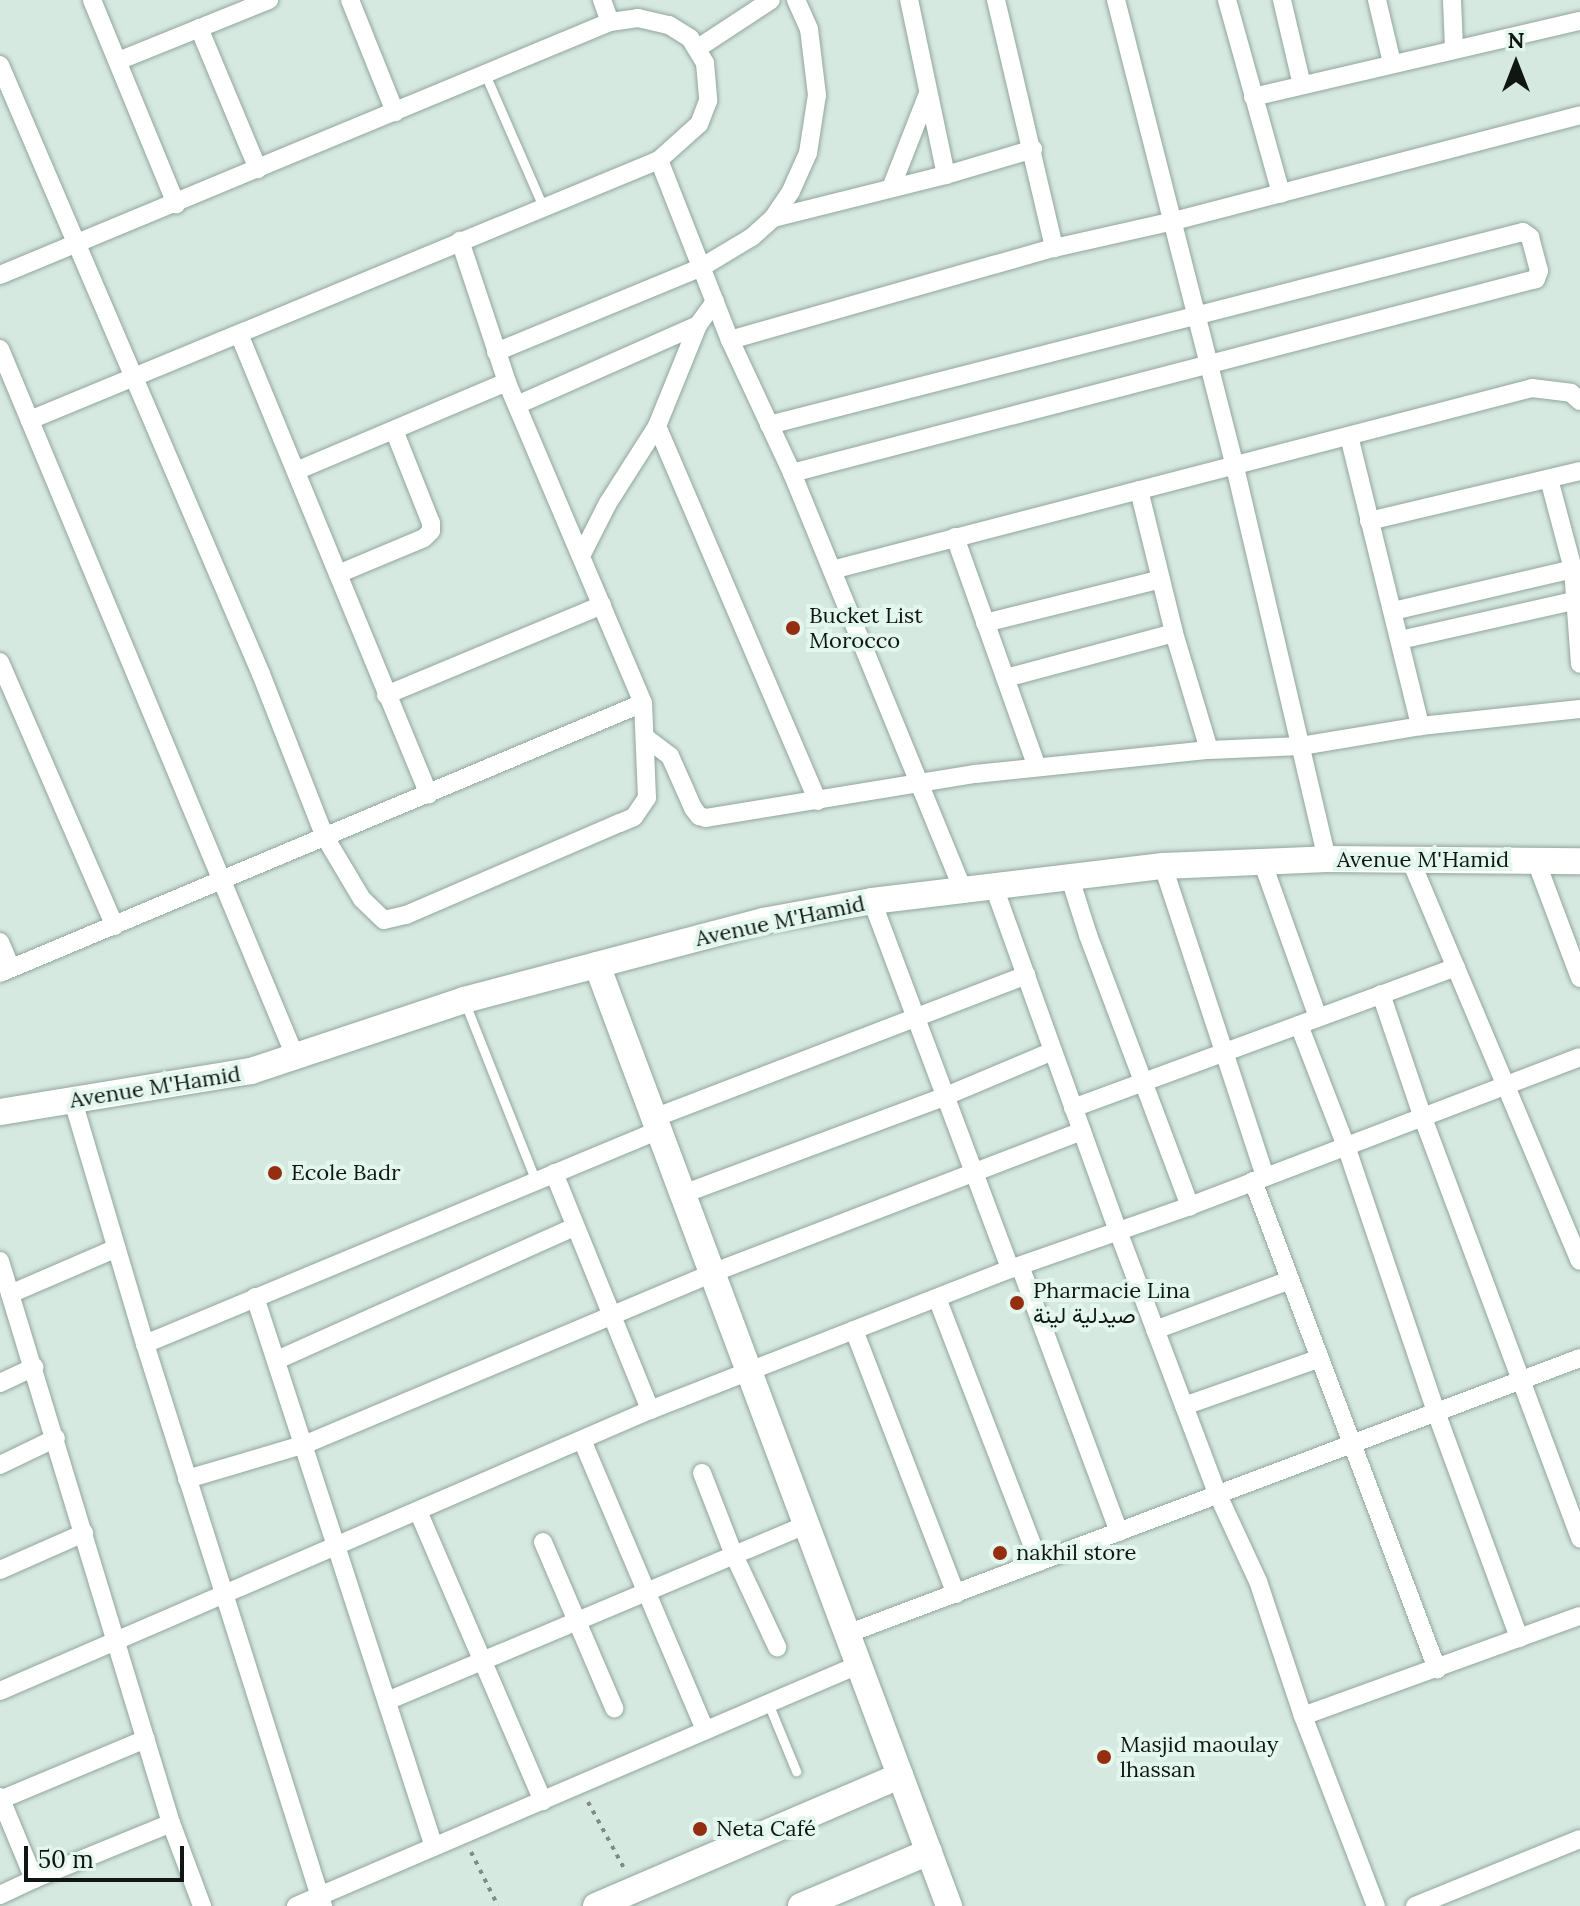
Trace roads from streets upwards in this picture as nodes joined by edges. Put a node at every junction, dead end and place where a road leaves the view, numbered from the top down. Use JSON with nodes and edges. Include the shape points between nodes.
{"nodes":[{"id":1,"x":92,"y":0,"type":"edge"},
{"id":2,"x":269,"y":0,"type":"edge"},
{"id":3,"x":602,"y":0,"type":"edge"},
{"id":4,"x":771,"y":0,"type":"edge"},
{"id":5,"x":796,"y":0,"type":"edge"},
{"id":6,"x":909,"y":0,"type":"edge"},
{"id":7,"x":996,"y":0,"type":"edge"},
{"id":8,"x":1116,"y":0,"type":"edge"},
{"id":9,"x":1227,"y":0,"type":"edge"},
{"id":10,"x":1282,"y":0,"type":"edge"},
{"id":11,"x":1377,"y":0,"type":"edge"},
{"id":12,"x":1452,"y":0,"type":"edge"},
{"id":13,"x":356,"y":2,"type":"edge"},
{"id":14,"x":1580,"y":21,"type":"edge"},
{"id":15,"x":610,"y":22,"type":"junction"},
{"id":16,"x":199,"y":28,"type":"junction"},
{"id":17,"x":1454,"y":47,"type":"junction"},
{"id":18,"x":698,"y":48,"type":"junction"},
{"id":19,"x":118,"y":61,"type":"junction"},
{"id":20,"x":1392,"y":63,"type":"junction"},
{"id":21,"x":0,"y":65,"type":"edge"},
{"id":22,"x":1302,"y":85,"type":"junction"},
{"id":23,"x":927,"y":96,"type":"junction"},
{"id":24,"x":1253,"y":97,"type":"junction"},
{"id":25,"x":395,"y":112,"type":"junction"},
{"id":26,"x":1580,"y":115,"type":"edge"},
{"id":27,"x":1033,"y":149,"type":"junction"},
{"id":28,"x":659,"y":160,"type":"junction"},
{"id":29,"x":258,"y":169,"type":"junction"},
{"id":30,"x":946,"y":175,"type":"junction"},
{"id":31,"x":891,"y":188,"type":"junction"},
{"id":32,"x":1281,"y":194,"type":"junction"},
{"id":33,"x":176,"y":204,"type":"junction"},
{"id":34,"x":773,"y":218,"type":"junction"},
{"id":35,"x":1174,"y":221,"type":"junction"},
{"id":36,"x":460,"y":241,"type":"junction"},
{"id":37,"x":75,"y":245,"type":"junction"},
{"id":38,"x":1054,"y":248,"type":"junction"},
{"id":39,"x":702,"y":267,"type":"junction"},
{"id":40,"x":0,"y":275,"type":"edge"},
{"id":41,"x":715,"y":302,"type":"junction"},
{"id":42,"x":1197,"y":317,"type":"junction"},
{"id":43,"x":698,"y":325,"type":"junction"},
{"id":44,"x":239,"y":334,"type":"junction"},
{"id":45,"x":730,"y":340,"type":"junction"},
{"id":46,"x":496,"y":352,"type":"junction"},
{"id":47,"x":1,"y":353,"type":"edge"},
{"id":48,"x":1210,"y":367,"type":"junction"},
{"id":49,"x":135,"y":377,"type":"junction"},
{"id":50,"x":507,"y":382,"type":"junction"},
{"id":51,"x":1580,"y":401,"type":"edge"},
{"id":52,"x":517,"y":405,"type":"junction"},
{"id":53,"x":30,"y":420,"type":"junction"},
{"id":54,"x":769,"y":425,"type":"junction"},
{"id":55,"x":657,"y":426,"type":"junction"},
{"id":56,"x":394,"y":430,"type":"junction"},
{"id":57,"x":1349,"y":436,"type":"junction"},
{"id":58,"x":1235,"y":467,"type":"junction"},
{"id":59,"x":296,"y":471,"type":"junction"},
{"id":60,"x":1580,"y":471,"type":"edge"},
{"id":61,"x":792,"y":473,"type":"junction"},
{"id":62,"x":1549,"y":479,"type":"junction"},
{"id":63,"x":1139,"y":490,"type":"junction"},
{"id":64,"x":1369,"y":521,"type":"junction"},
{"id":65,"x":955,"y":537,"type":"junction"},
{"id":66,"x":581,"y":556,"type":"junction"},
{"id":67,"x":1573,"y":569,"type":"junction"},
{"id":68,"x":832,"y":570,"type":"junction"},
{"id":69,"x":338,"y":574,"type":"junction"},
{"id":70,"x":1161,"y":579,"type":"junction"},
{"id":71,"x":1577,"y":600,"type":"junction"},
{"id":72,"x":602,"y":605,"type":"junction"},
{"id":73,"x":1393,"y":611,"type":"junction"},
{"id":74,"x":985,"y":623,"type":"junction"},
{"id":75,"x":1174,"y":633,"type":"junction"},
{"id":76,"x":1400,"y":640,"type":"junction"},
{"id":77,"x":0,"y":662,"type":"edge"},
{"id":78,"x":1580,"y":664,"type":"edge"},
{"id":79,"x":1006,"y":678,"type":"junction"},
{"id":80,"x":386,"y":695,"type":"junction"},
{"id":81,"x":643,"y":703,"type":"junction"},
{"id":82,"x":1580,"y":709,"type":"edge"},
{"id":83,"x":1420,"y":726,"type":"junction"},
{"id":84,"x":646,"y":738,"type":"junction"},
{"id":85,"x":1301,"y":746,"type":"junction"},
{"id":86,"x":1209,"y":750,"type":"junction"},
{"id":87,"x":1037,"y":767,"type":"junction"},
{"id":88,"x":918,"y":784,"type":"junction"},
{"id":89,"x":429,"y":794,"type":"junction"},
{"id":90,"x":818,"y":801,"type":"junction"},
{"id":91,"x":325,"y":837,"type":"junction"},
{"id":92,"x":1327,"y":859,"type":"junction"},
{"id":93,"x":1410,"y":859,"type":"junction"},
{"id":94,"x":1262,"y":861,"type":"junction"},
{"id":95,"x":1536,"y":861,"type":"junction"},
{"id":96,"x":1580,"y":861,"type":"edge"},
{"id":97,"x":1163,"y":866,"type":"junction"},
{"id":98,"x":1069,"y":875,"type":"junction"},
{"id":99,"x":221,"y":883,"type":"junction"},
{"id":100,"x":993,"y":884,"type":"junction"},
{"id":101,"x":962,"y":888,"type":"junction"},
{"id":102,"x":872,"y":901,"type":"junction"},
{"id":103,"x":115,"y":926,"type":"junction"},
{"id":104,"x":0,"y":942,"type":"edge"},
{"id":105,"x":597,"y":965,"type":"junction"},
{"id":106,"x":1456,"y":967,"type":"junction"},
{"id":107,"x":6,"y":971,"type":"edge"},
{"id":108,"x":1026,"y":975,"type":"junction"},
{"id":109,"x":1580,"y":978,"type":"edge"},
{"id":110,"x":1381,"y":994,"type":"junction"},
{"id":111,"x":1318,"y":1017,"type":"junction"},
{"id":112,"x":917,"y":1020,"type":"junction"},
{"id":113,"x":1299,"y":1025,"type":"junction"},
{"id":114,"x":1053,"y":1051,"type":"junction"},
{"id":115,"x":1226,"y":1051,"type":"junction"},
{"id":116,"x":295,"y":1056,"type":"junction"},
{"id":117,"x":1580,"y":1057,"type":"edge"},
{"id":118,"x":1144,"y":1083,"type":"junction"},
{"id":119,"x":1506,"y":1085,"type":"junction"},
{"id":120,"x":946,"y":1096,"type":"junction"},
{"id":121,"x":73,"y":1101,"type":"junction"},
{"id":122,"x":1073,"y":1108,"type":"junction"},
{"id":123,"x":0,"y":1112,"type":"edge"},
{"id":124,"x":1423,"y":1118,"type":"junction"},
{"id":125,"x":656,"y":1124,"type":"junction"},
{"id":126,"x":1082,"y":1131,"type":"junction"},
{"id":127,"x":1346,"y":1146,"type":"junction"},
{"id":128,"x":554,"y":1173,"type":"junction"},
{"id":129,"x":975,"y":1174,"type":"junction"},
{"id":130,"x":1258,"y":1178,"type":"junction"},
{"id":131,"x":683,"y":1194,"type":"junction"},
{"id":132,"x":1190,"y":1206,"type":"junction"},
{"id":133,"x":575,"y":1227,"type":"junction"},
{"id":134,"x":1118,"y":1231,"type":"junction"},
{"id":135,"x":117,"y":1248,"type":"junction"},
{"id":136,"x":0,"y":1261,"type":"edge"},
{"id":137,"x":1580,"y":1261,"type":"edge"},
{"id":138,"x":1015,"y":1268,"type":"junction"},
{"id":139,"x":712,"y":1273,"type":"junction"},
{"id":140,"x":1290,"y":1280,"type":"junction"},
{"id":141,"x":10,"y":1294,"type":"junction"},
{"id":142,"x":255,"y":1297,"type":"junction"},
{"id":143,"x":937,"y":1298,"type":"junction"},
{"id":144,"x":610,"y":1316,"type":"junction"},
{"id":145,"x":854,"y":1330,"type":"junction"},
{"id":146,"x":1155,"y":1330,"type":"junction"},
{"id":147,"x":145,"y":1344,"type":"junction"},
{"id":148,"x":1320,"y":1358,"type":"junction"},
{"id":149,"x":1580,"y":1358,"type":"edge"},
{"id":150,"x":277,"y":1360,"type":"junction"},
{"id":151,"x":34,"y":1367,"type":"junction"},
{"id":152,"x":749,"y":1370,"type":"junction"},
{"id":153,"x":1522,"y":1380,"type":"junction"},
{"id":154,"x":0,"y":1383,"type":"edge"},
{"id":155,"x":1184,"y":1406,"type":"junction"},
{"id":156,"x":650,"y":1410,"type":"junction"},
{"id":157,"x":1436,"y":1412,"type":"junction"},
{"id":158,"x":56,"y":1438,"type":"junction"},
{"id":159,"x":582,"y":1440,"type":"junction"},
{"id":160,"x":306,"y":1444,"type":"junction"},
{"id":161,"x":1352,"y":1445,"type":"junction"},
{"id":162,"x":0,"y":1465,"type":"edge"},
{"id":163,"x":702,"y":1473,"type":"dead end"},
{"id":164,"x":187,"y":1479,"type":"junction"},
{"id":165,"x":1218,"y":1495,"type":"junction"},
{"id":166,"x":418,"y":1511,"type":"junction"},
{"id":167,"x":806,"y":1525,"type":"junction"},
{"id":168,"x":1119,"y":1532,"type":"junction"},
{"id":169,"x":84,"y":1533,"type":"junction"},
{"id":170,"x":1580,"y":1539,"type":"edge"},
{"id":171,"x":543,"y":1542,"type":"dead end"},
{"id":172,"x":334,"y":1544,"type":"junction"},
{"id":173,"x":734,"y":1555,"type":"junction"},
{"id":174,"x":1039,"y":1562,"type":"junction"},
{"id":175,"x":0,"y":1570,"type":"edge"},
{"id":176,"x":225,"y":1593,"type":"junction"},
{"id":177,"x":647,"y":1594,"type":"junction"},
{"id":178,"x":956,"y":1594,"type":"junction"},
{"id":179,"x":1580,"y":1616,"type":"edge"},
{"id":180,"x":577,"y":1623,"type":"junction"},
{"id":181,"x":847,"y":1634,"type":"junction"},
{"id":182,"x":1519,"y":1638,"type":"junction"},
{"id":183,"x":118,"y":1640,"type":"junction"},
{"id":184,"x":777,"y":1647,"type":"dead end"},
{"id":185,"x":481,"y":1663,"type":"junction"},
{"id":186,"x":858,"y":1665,"type":"junction"},
{"id":187,"x":1437,"y":1669,"type":"junction"},
{"id":188,"x":0,"y":1691,"type":"edge"},
{"id":189,"x":387,"y":1701,"type":"junction"},
{"id":190,"x":614,"y":1708,"type":"dead end"},
{"id":191,"x":1303,"y":1716,"type":"junction"},
{"id":192,"x":705,"y":1730,"type":"junction"},
{"id":193,"x":146,"y":1739,"type":"junction"},
{"id":194,"x":900,"y":1776,"type":"junction"},
{"id":195,"x":0,"y":1798,"type":"edge"},
{"id":196,"x":543,"y":1801,"type":"junction"},
{"id":197,"x":171,"y":1823,"type":"junction"},
{"id":198,"x":1580,"y":1839,"type":"edge"},
{"id":199,"x":434,"y":1847,"type":"junction"},
{"id":200,"x":929,"y":1852,"type":"junction"},
{"id":201,"x":34,"y":1879,"type":"junction"},
{"id":202,"x":0,"y":1895,"type":"edge"},
{"id":203,"x":322,"y":1901,"type":"edge"},
{"id":204,"x":1438,"y":1901,"type":"edge"},
{"id":205,"x":202,"y":1906,"type":"edge"},
{"id":206,"x":296,"y":1906,"type":"edge"},
{"id":207,"x":596,"y":1906,"type":"edge"},
{"id":208,"x":801,"y":1906,"type":"edge"},
{"id":209,"x":949,"y":1906,"type":"edge"},
{"id":210,"x":1376,"y":1906,"type":"edge"},
{"id":211,"x":1415,"y":1906,"type":"edge"}],
"edges":[{"from":1,"to":19,"type":"street"},
{"from":2,"to":16,"type":"street"},
{"from":3,"to":15,"type":"street"},
{"from":4,"to":18,"type":"street"},
{"from":5,"to":34,"type":"street","via":[[809,29],[817,95],[808,153]]},
{"from":6,"to":23,"type":"street"},
{"from":7,"to":27,"type":"street"},
{"from":8,"to":35,"type":"street"},
{"from":9,"to":24,"type":"street"},
{"from":10,"to":22,"type":"street"},
{"from":11,"to":20,"type":"street"},
{"from":12,"to":17,"type":"street"},
{"from":13,"to":25,"type":"street"},
{"from":14,"to":17,"type":"street"},
{"from":15,"to":18,"type":"street","via":[[654,19],[683,32]]},
{"from":15,"to":25,"type":"street"},
{"from":16,"to":19,"type":"street"},
{"from":16,"to":29,"type":"street"},
{"from":17,"to":20,"type":"street"},
{"from":18,"to":28,"type":"street","via":[[708,76],[704,113],[690,135]]},
{"from":19,"to":33,"type":"street"},
{"from":20,"to":22,"type":"street"},
{"from":21,"to":37,"type":"street"},
{"from":22,"to":24,"type":"street"},
{"from":23,"to":30,"type":"street"},
{"from":23,"to":31,"type":"street"},
{"from":24,"to":32,"type":"street"},
{"from":25,"to":29,"type":"street"},
{"from":26,"to":32,"type":"street"},
{"from":27,"to":30,"type":"street"},
{"from":27,"to":38,"type":"street"},
{"from":28,"to":36,"type":"street"},
{"from":28,"to":39,"type":"street"},
{"from":29,"to":33,"type":"street"},
{"from":30,"to":31,"type":"street"},
{"from":31,"to":34,"type":"street"},
{"from":32,"to":35,"type":"street"},
{"from":33,"to":37,"type":"street"},
{"from":34,"to":39,"type":"street"},
{"from":35,"to":38,"type":"street"},
{"from":35,"to":42,"type":"street"},
{"from":36,"to":44,"type":"street"},
{"from":36,"to":46,"type":"street"},
{"from":37,"to":40,"type":"street"},
{"from":37,"to":49,"type":"street"},
{"from":38,"to":45,"type":"street"},
{"from":39,"to":41,"type":"street"},
{"from":39,"to":46,"type":"street"},
{"from":41,"to":43,"type":"street"},
{"from":41,"to":45,"type":"street"},
{"from":42,"to":48,"type":"street"},
{"from":42,"to":48,"type":"street","via":[[1523,232],[1530,237],[1539,271],[1536,279]]},
{"from":42,"to":54,"type":"street"},
{"from":43,"to":52,"type":"street"},
{"from":43,"to":55,"type":"street"},
{"from":44,"to":49,"type":"street"},
{"from":44,"to":59,"type":"street"},
{"from":45,"to":54,"type":"street"},
{"from":46,"to":50,"type":"street"},
{"from":47,"to":53,"type":"street"},
{"from":48,"to":58,"type":"street"},
{"from":48,"to":61,"type":"street"},
{"from":49,"to":53,"type":"street"},
{"from":49,"to":91,"type":"street"},
{"from":50,"to":52,"type":"street"},
{"from":50,"to":56,"type":"street"},
{"from":51,"to":57,"type":"street","via":[[1571,393],[1532,388]]},
{"from":52,"to":66,"type":"street"},
{"from":53,"to":99,"type":"street"},
{"from":54,"to":61,"type":"street"},
{"from":55,"to":66,"type":"street"},
{"from":55,"to":90,"type":"street"},
{"from":56,"to":59,"type":"street"},
{"from":56,"to":69,"type":"street","via":[[431,531]]},
{"from":57,"to":58,"type":"street"},
{"from":57,"to":64,"type":"street"},
{"from":58,"to":63,"type":"street"},
{"from":58,"to":85,"type":"street"},
{"from":59,"to":69,"type":"street"},
{"from":60,"to":62,"type":"street"},
{"from":61,"to":68,"type":"street"},
{"from":62,"to":64,"type":"street"},
{"from":62,"to":67,"type":"street"},
{"from":63,"to":65,"type":"street"},
{"from":63,"to":70,"type":"street"},
{"from":64,"to":73,"type":"street"},
{"from":65,"to":68,"type":"street"},
{"from":65,"to":74,"type":"street"},
{"from":66,"to":72,"type":"street"},
{"from":67,"to":71,"type":"street"},
{"from":67,"to":73,"type":"street"},
{"from":68,"to":88,"type":"street"},
{"from":69,"to":80,"type":"street"},
{"from":70,"to":74,"type":"street"},
{"from":70,"to":75,"type":"street"},
{"from":71,"to":76,"type":"street"},
{"from":71,"to":78,"type":"street"},
{"from":72,"to":80,"type":"street"},
{"from":72,"to":81,"type":"street"},
{"from":73,"to":76,"type":"street"},
{"from":74,"to":79,"type":"street"},
{"from":75,"to":79,"type":"street"},
{"from":75,"to":86,"type":"street"},
{"from":76,"to":83,"type":"street"},
{"from":77,"to":103,"type":"street"},
{"from":79,"to":87,"type":"street"},
{"from":80,"to":89,"type":"street"},
{"from":81,"to":84,"type":"street"},
{"from":81,"to":89,"type":"street"},
{"from":82,"to":83,"type":"street"},
{"from":83,"to":85,"type":"street"},
{"from":84,"to":90,"type":"street","via":[[670,756],[699,816]]},
{"from":84,"to":91,"type":"street","via":[[647,798],[634,817],[406,915],[384,920],[373,913]]},
{"from":85,"to":86,"type":"street"},
{"from":85,"to":92,"type":"street"},
{"from":86,"to":87,"type":"street"},
{"from":87,"to":88,"type":"street"},
{"from":88,"to":90,"type":"street"},
{"from":88,"to":101,"type":"street"},
{"from":89,"to":91,"type":"street"},
{"from":91,"to":99,"type":"street"},
{"from":92,"to":93,"type":"street","name":"Avenue M'Hamid"},
{"from":92,"to":94,"type":"street","name":"Avenue M'Hamid"},
{"from":93,"to":95,"type":"street","name":"Avenue M'Hamid"},
{"from":93,"to":106,"type":"street"},
{"from":94,"to":97,"type":"street","name":"Avenue M'Hamid"},
{"from":94,"to":111,"type":"street"},
{"from":95,"to":96,"type":"street","name":"Avenue M'Hamid"},
{"from":95,"to":109,"type":"street"},
{"from":97,"to":98,"type":"street","name":"Avenue M'Hamid"},
{"from":97,"to":115,"type":"street"},
{"from":98,"to":100,"type":"street","name":"Avenue M'Hamid"},
{"from":98,"to":118,"type":"street"},
{"from":99,"to":103,"type":"street"},
{"from":99,"to":116,"type":"street"},
{"from":100,"to":101,"type":"street","name":"Avenue M'Hamid"},
{"from":100,"to":108,"type":"street"},
{"from":101,"to":102,"type":"street","name":"Avenue M'Hamid"},
{"from":102,"to":105,"type":"street","name":"Avenue M'Hamid","via":[[763,921]]},
{"from":102,"to":112,"type":"street"},
{"from":103,"to":107,"type":"street"},
{"from":104,"to":107,"type":"street"},
{"from":105,"to":116,"type":"street","name":"Avenue M'Hamid","via":[[464,1000]]},
{"from":105,"to":125,"type":"street"},
{"from":106,"to":110,"type":"street"},
{"from":106,"to":119,"type":"street"},
{"from":108,"to":112,"type":"street"},
{"from":108,"to":114,"type":"street"},
{"from":110,"to":111,"type":"street"},
{"from":110,"to":124,"type":"street"},
{"from":111,"to":113,"type":"street"},
{"from":112,"to":120,"type":"street"},
{"from":112,"to":125,"type":"street"},
{"from":113,"to":115,"type":"street"},
{"from":113,"to":127,"type":"street"},
{"from":114,"to":120,"type":"street"},
{"from":114,"to":122,"type":"street"},
{"from":115,"to":118,"type":"street"},
{"from":115,"to":130,"type":"street"},
{"from":116,"to":121,"type":"street","name":"Avenue M'Hamid","via":[[193,1083]]},
{"from":117,"to":119,"type":"street"},
{"from":118,"to":122,"type":"street"},
{"from":118,"to":132,"type":"street"},
{"from":119,"to":124,"type":"street"},
{"from":119,"to":137,"type":"street"},
{"from":120,"to":129,"type":"street"},
{"from":120,"to":131,"type":"street"},
{"from":121,"to":123,"type":"street","name":"Avenue M'Hamid"},
{"from":121,"to":135,"type":"street"},
{"from":122,"to":126,"type":"street"},
{"from":124,"to":127,"type":"street"},
{"from":124,"to":153,"type":"street"},
{"from":125,"to":128,"type":"street"},
{"from":125,"to":131,"type":"street"},
{"from":126,"to":129,"type":"street"},
{"from":126,"to":134,"type":"street"},
{"from":127,"to":130,"type":"street"},
{"from":127,"to":157,"type":"street"},
{"from":128,"to":133,"type":"street"},
{"from":128,"to":142,"type":"street"},
{"from":129,"to":138,"type":"street"},
{"from":129,"to":139,"type":"street"},
{"from":130,"to":132,"type":"street"},
{"from":130,"to":140,"type":"street"},
{"from":131,"to":139,"type":"street"},
{"from":132,"to":134,"type":"street"},
{"from":133,"to":144,"type":"street"},
{"from":133,"to":150,"type":"street"},
{"from":134,"to":138,"type":"street"},
{"from":134,"to":146,"type":"street"},
{"from":135,"to":141,"type":"street"},
{"from":135,"to":147,"type":"street"},
{"from":136,"to":141,"type":"street"},
{"from":138,"to":143,"type":"street"},
{"from":138,"to":168,"type":"street"},
{"from":139,"to":144,"type":"street"},
{"from":139,"to":152,"type":"street"},
{"from":140,"to":146,"type":"street"},
{"from":140,"to":148,"type":"street"},
{"from":141,"to":151,"type":"street"},
{"from":142,"to":147,"type":"street"},
{"from":142,"to":150,"type":"street"},
{"from":143,"to":145,"type":"street"},
{"from":143,"to":174,"type":"street"},
{"from":144,"to":156,"type":"street"},
{"from":144,"to":160,"type":"street"},
{"from":145,"to":152,"type":"street"},
{"from":145,"to":178,"type":"street"},
{"from":146,"to":155,"type":"street"},
{"from":147,"to":164,"type":"street"},
{"from":148,"to":155,"type":"street"},
{"from":148,"to":161,"type":"street"},
{"from":149,"to":153,"type":"street"},
{"from":150,"to":160,"type":"street"},
{"from":151,"to":154,"type":"street"},
{"from":151,"to":158,"type":"street"},
{"from":152,"to":156,"type":"street"},
{"from":152,"to":167,"type":"street"},
{"from":153,"to":157,"type":"street"},
{"from":153,"to":170,"type":"street"},
{"from":155,"to":165,"type":"street"},
{"from":156,"to":159,"type":"street"},
{"from":157,"to":161,"type":"street"},
{"from":157,"to":182,"type":"street"},
{"from":158,"to":162,"type":"street"},
{"from":158,"to":169,"type":"street"},
{"from":159,"to":166,"type":"street"},
{"from":159,"to":177,"type":"street"},
{"from":160,"to":164,"type":"street"},
{"from":160,"to":172,"type":"street"},
{"from":161,"to":165,"type":"street"},
{"from":161,"to":187,"type":"street"},
{"from":163,"to":173,"type":"street"},
{"from":164,"to":176,"type":"street"},
{"from":165,"to":168,"type":"street"},
{"from":165,"to":191,"type":"street","via":[[1258,1581]]},
{"from":166,"to":172,"type":"street"},
{"from":166,"to":185,"type":"street"},
{"from":167,"to":173,"type":"street"},
{"from":167,"to":181,"type":"street"},
{"from":168,"to":174,"type":"street"},
{"from":169,"to":175,"type":"street"},
{"from":169,"to":183,"type":"street"},
{"from":171,"to":180,"type":"street"},
{"from":172,"to":176,"type":"street"},
{"from":172,"to":189,"type":"street"},
{"from":173,"to":177,"type":"street"},
{"from":173,"to":184,"type":"street"},
{"from":174,"to":178,"type":"street"},
{"from":176,"to":183,"type":"street"},
{"from":176,"to":203,"type":"street"},
{"from":177,"to":180,"type":"street"},
{"from":177,"to":192,"type":"street"},
{"from":178,"to":181,"type":"street"},
{"from":179,"to":182,"type":"street"},
{"from":180,"to":185,"type":"street"},
{"from":180,"to":190,"type":"street"},
{"from":181,"to":186,"type":"street"},
{"from":182,"to":187,"type":"street"},
{"from":183,"to":188,"type":"street"},
{"from":183,"to":193,"type":"street"},
{"from":185,"to":189,"type":"street"},
{"from":185,"to":196,"type":"street"},
{"from":186,"to":192,"type":"street"},
{"from":186,"to":194,"type":"street"},
{"from":187,"to":191,"type":"street"},
{"from":189,"to":199,"type":"street"},
{"from":191,"to":210,"type":"street"},
{"from":192,"to":196,"type":"street"},
{"from":193,"to":195,"type":"street"},
{"from":193,"to":197,"type":"street"},
{"from":194,"to":200,"type":"street"},
{"from":194,"to":207,"type":"street"},
{"from":195,"to":201,"type":"street"},
{"from":196,"to":199,"type":"street"},
{"from":197,"to":201,"type":"street"},
{"from":197,"to":205,"type":"street"},
{"from":198,"to":204,"type":"street"},
{"from":199,"to":203,"type":"street"},
{"from":200,"to":208,"type":"street"},
{"from":200,"to":209,"type":"street"},
{"from":201,"to":202,"type":"street"},
{"from":203,"to":206,"type":"street"},
{"from":204,"to":211,"type":"street"}]}
